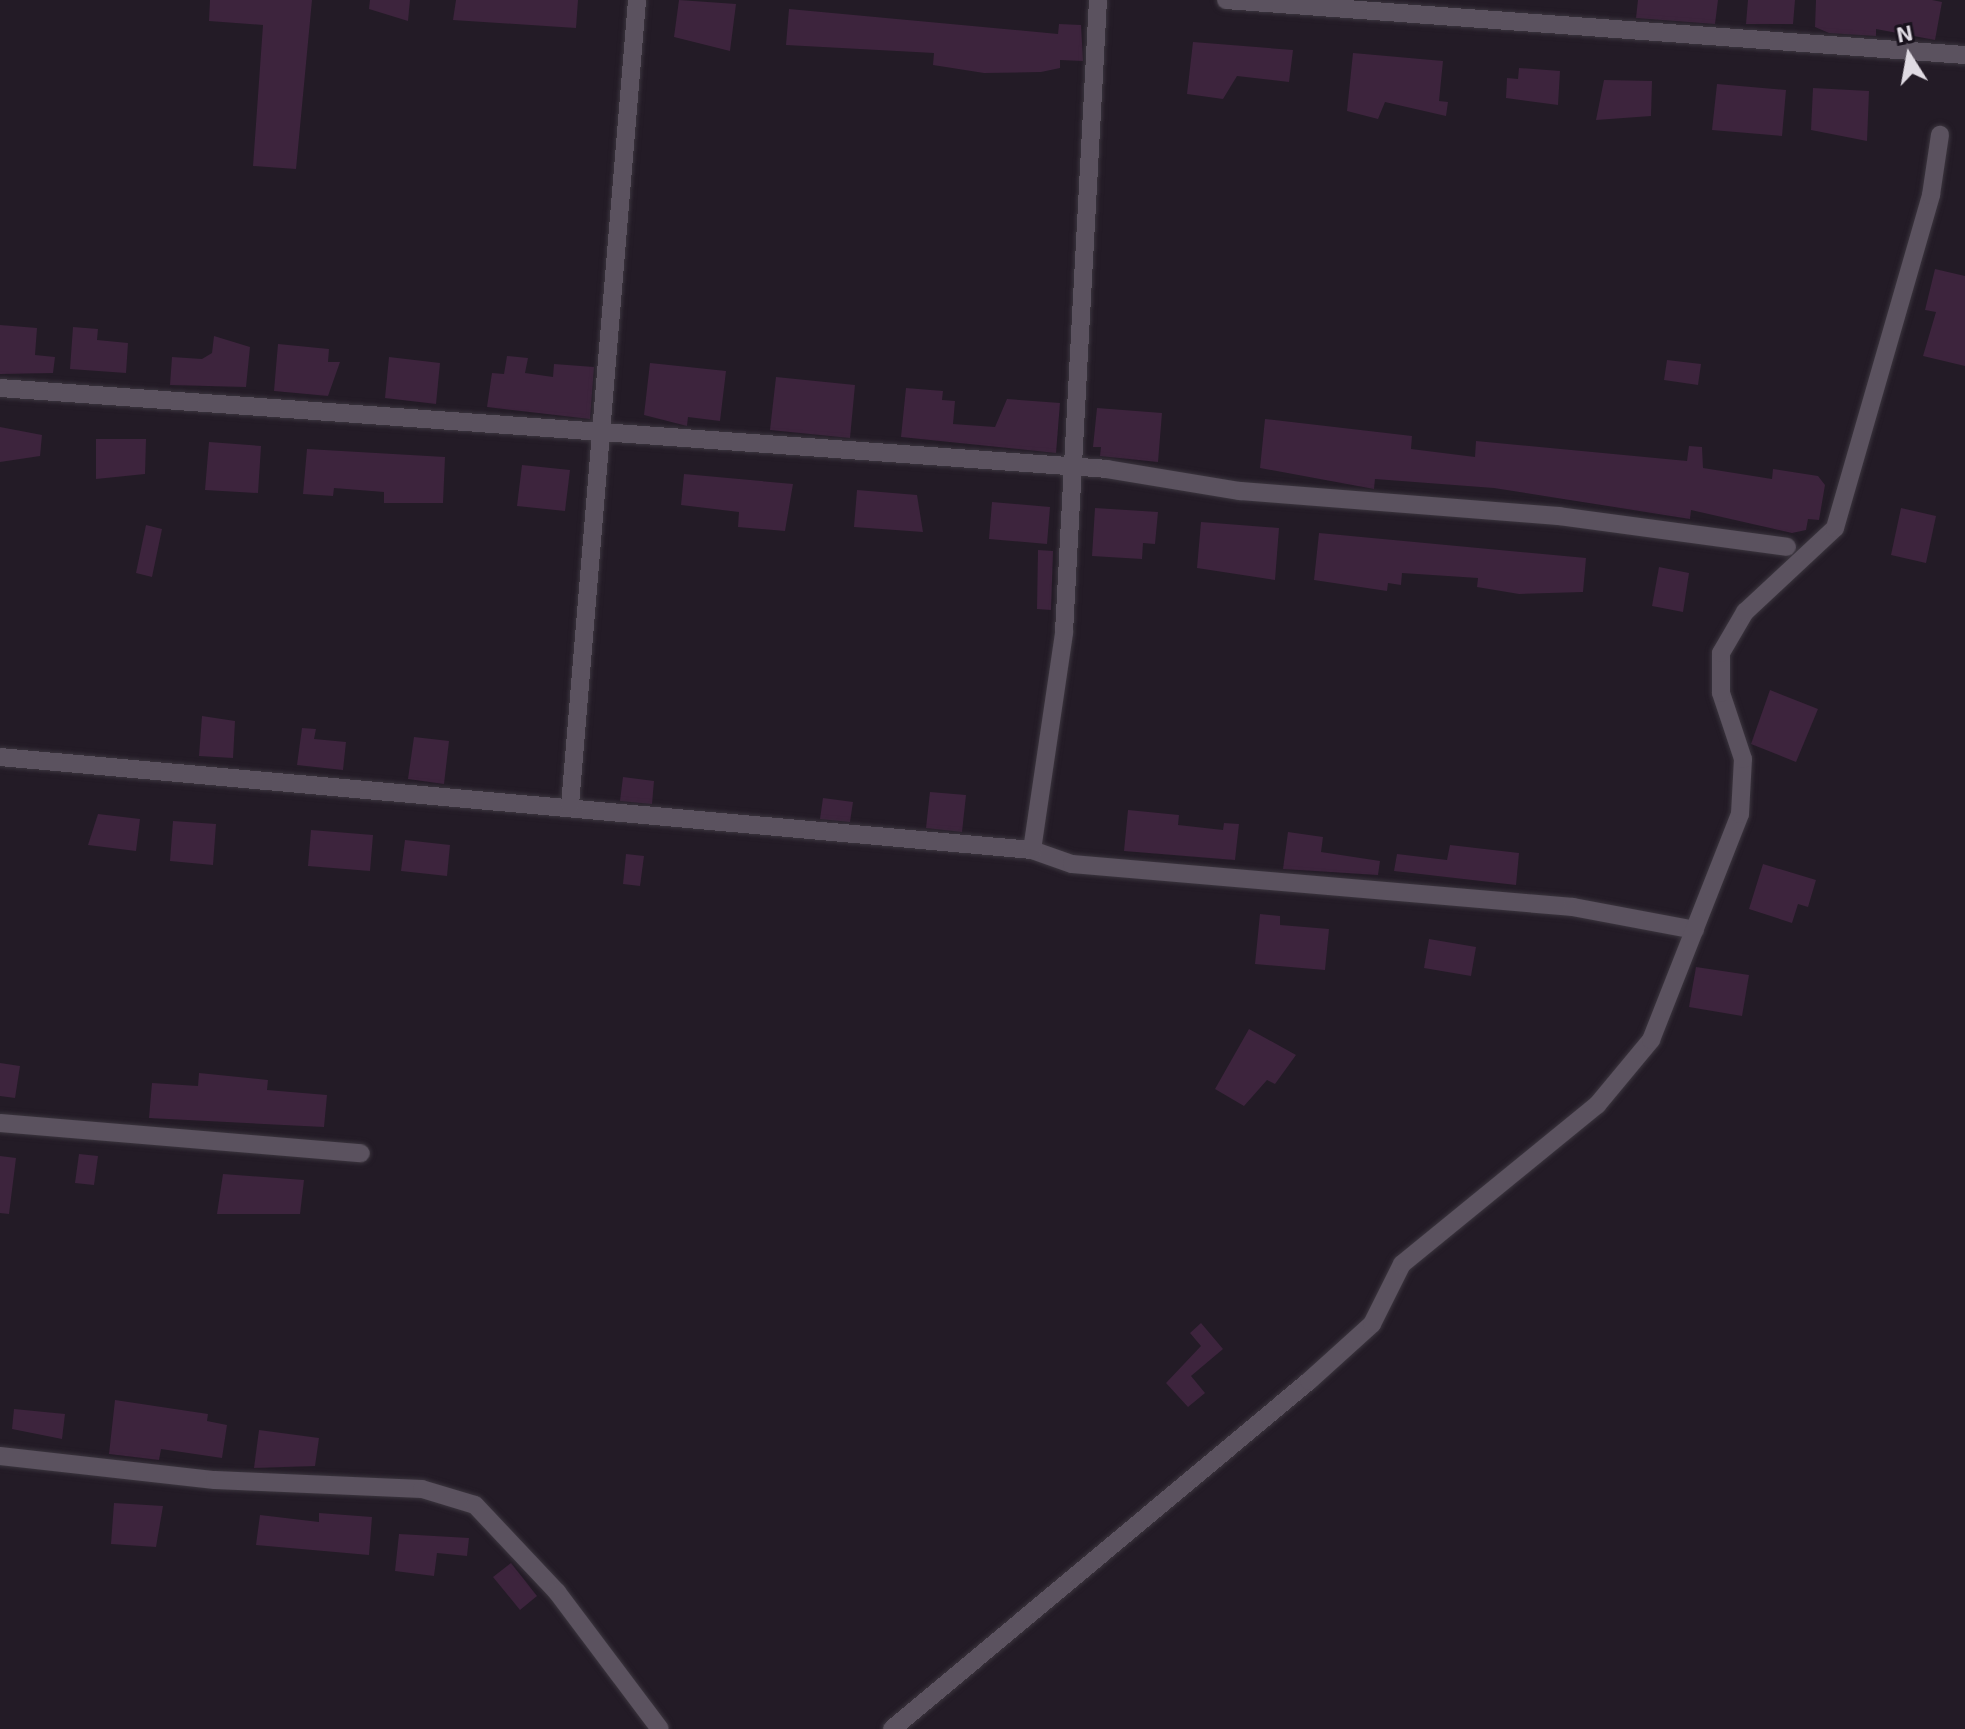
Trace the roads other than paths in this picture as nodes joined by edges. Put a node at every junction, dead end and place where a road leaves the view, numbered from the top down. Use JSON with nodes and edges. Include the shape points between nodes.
{"nodes":[{"id":1,"x":637,"y":0,"type":"edge"},
{"id":2,"x":1098,"y":0,"type":"edge"},
{"id":3,"x":1226,"y":0,"type":"edge"},
{"id":4,"x":1965,"y":55,"type":"edge"},
{"id":5,"x":1940,"y":135,"type":"dead end"},
{"id":6,"x":0,"y":388,"type":"edge"},
{"id":7,"x":600,"y":431,"type":"junction"},
{"id":8,"x":1073,"y":468,"type":"junction"},
{"id":9,"x":1787,"y":547,"type":"dead end"},
{"id":10,"x":0,"y":757,"type":"edge"},
{"id":11,"x":570,"y":805,"type":"junction"},
{"id":12,"x":1032,"y":850,"type":"junction"},
{"id":13,"x":1695,"y":930,"type":"junction"},
{"id":14,"x":0,"y":1123,"type":"edge"},
{"id":15,"x":361,"y":1153,"type":"dead end"},
{"id":16,"x":0,"y":1456,"type":"edge"},
{"id":17,"x":660,"y":1729,"type":"edge"},
{"id":18,"x":892,"y":1729,"type":"edge"}],
"edges":[{"from":1,"to":7,"type":"street"},
{"from":2,"to":8,"type":"street"},
{"from":3,"to":4,"type":"street"},
{"from":5,"to":13,"type":"street","via":[[1931,195],[1835,528],[1745,612],[1721,653],[1718,677],[1744,786],[1740,814]]},
{"from":6,"to":7,"type":"street"},
{"from":7,"to":8,"type":"street"},
{"from":7,"to":11,"type":"street"},
{"from":8,"to":9,"type":"street"},
{"from":8,"to":12,"type":"street","via":[[1064,632]]},
{"from":10,"to":11,"type":"street"},
{"from":11,"to":12,"type":"street"},
{"from":12,"to":13,"type":"street","via":[[1072,864],[1573,907]]},
{"from":13,"to":18,"type":"street","via":[[1669,1009],[1597,1105],[1402,1264],[1372,1324],[1309,1381]]},
{"from":14,"to":15,"type":"street"},
{"from":16,"to":17,"type":"street","via":[[215,1480],[422,1489],[475,1505],[557,1592]]}]}
